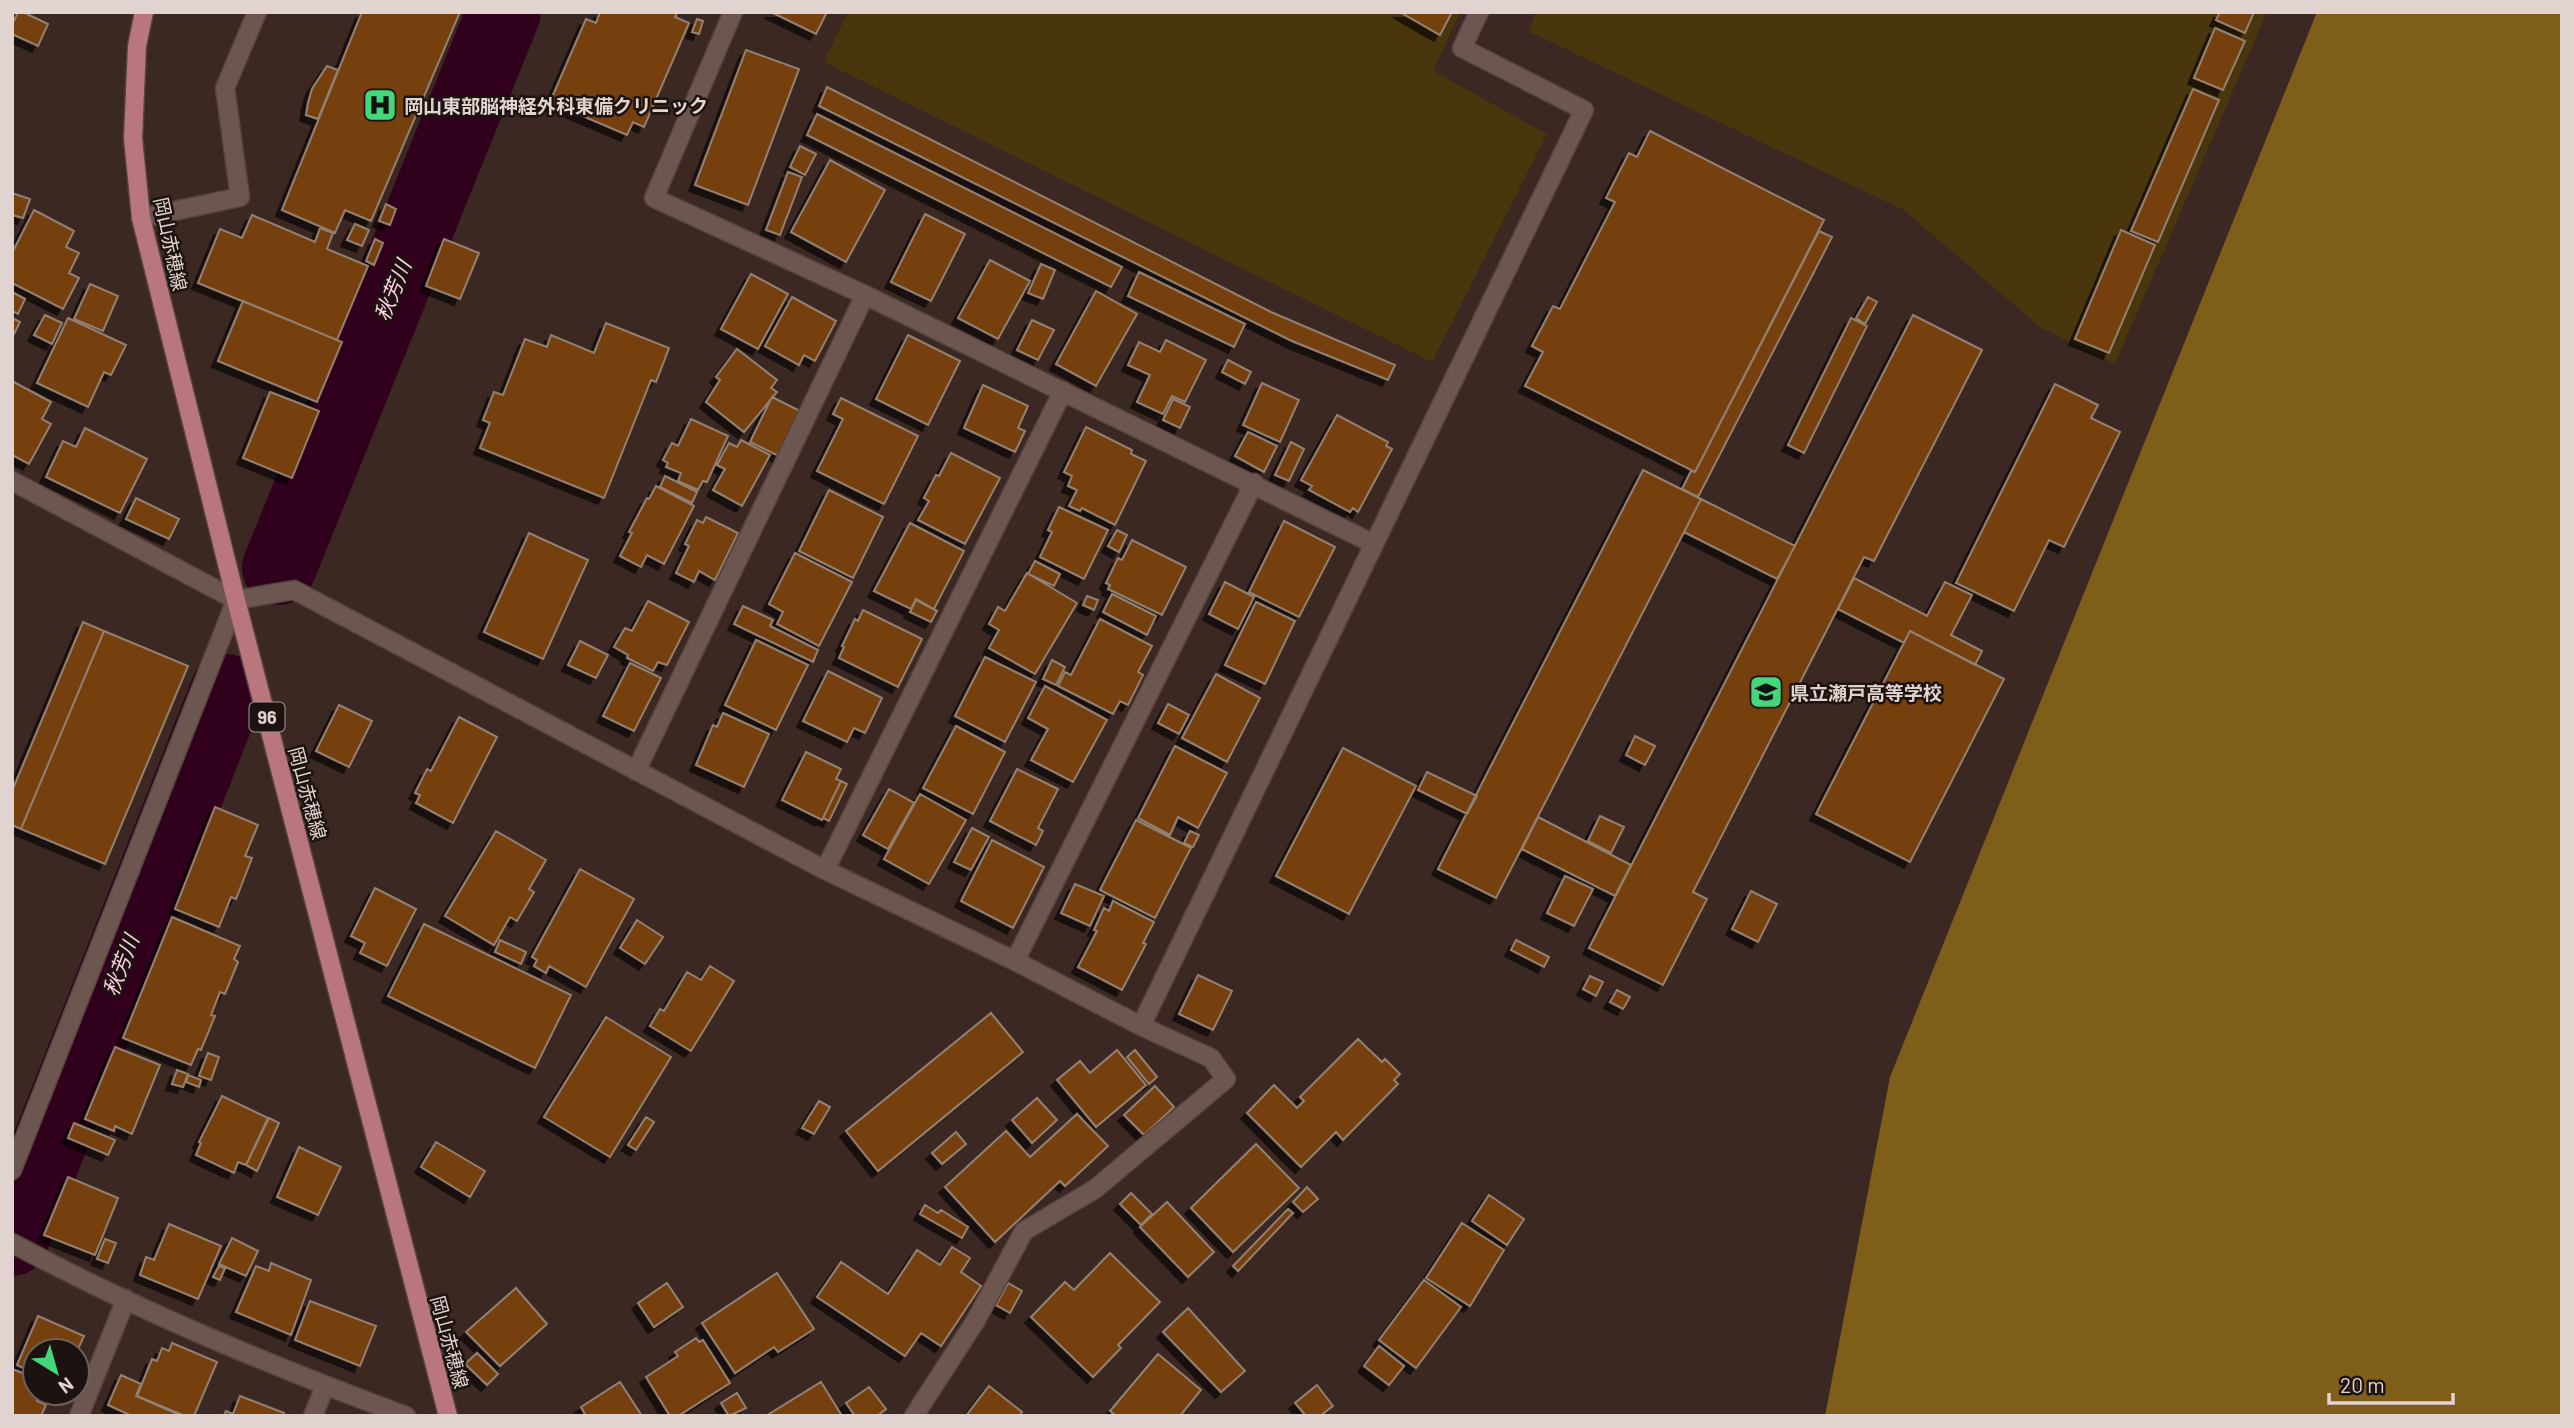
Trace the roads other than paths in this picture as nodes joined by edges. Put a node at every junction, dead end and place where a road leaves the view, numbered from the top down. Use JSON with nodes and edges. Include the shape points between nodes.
{"nodes":[{"id":1,"x":144,"y":12,"type":"edge"},
{"id":2,"x":257,"y":12,"type":"edge"},
{"id":3,"x":733,"y":12,"type":"edge"},
{"id":4,"x":1479,"y":12,"type":"edge"},
{"id":5,"x":141,"y":218,"type":"junction"},
{"id":6,"x":865,"y":295,"type":"junction"},
{"id":7,"x":1063,"y":391,"type":"junction"},
{"id":8,"x":12,"y":481,"type":"edge"},
{"id":9,"x":1254,"y":484,"type":"junction"},
{"id":10,"x":1374,"y":544,"type":"junction"},
{"id":11,"x":236,"y":600,"type":"junction"},
{"id":12,"x":636,"y":771,"type":"junction"},
{"id":13,"x":825,"y":870,"type":"junction"},
{"id":14,"x":1015,"y":961,"type":"junction"},
{"id":15,"x":1141,"y":1027,"type":"junction"},
{"id":16,"x":12,"y":1170,"type":"edge"},
{"id":17,"x":12,"y":1243,"type":"edge"},
{"id":18,"x":126,"y":1300,"type":"junction"},
{"id":19,"x":326,"y":1386,"type":"junction"},
{"id":20,"x":79,"y":1416,"type":"edge"},
{"id":21,"x":313,"y":1416,"type":"edge"},
{"id":22,"x":406,"y":1416,"type":"edge"},
{"id":23,"x":448,"y":1416,"type":"edge"},
{"id":24,"x":914,"y":1416,"type":"edge"}],
"edges":[{"from":1,"to":5,"type":"main road","name":"岡山赤穂線","number":"96","via":[[137,46],[133,138]]},
{"from":2,"to":5,"type":"street","via":[[225,88],[240,197]]},
{"from":3,"to":6,"type":"street","via":[[654,198]]},
{"from":4,"to":10,"type":"street","via":[[1462,48],[1584,110]]},
{"from":5,"to":11,"type":"main road","name":"岡山赤穂線","number":"96"},
{"from":6,"to":7,"type":"street"},
{"from":6,"to":12,"type":"street"},
{"from":7,"to":9,"type":"street"},
{"from":7,"to":13,"type":"street"},
{"from":8,"to":11,"type":"street"},
{"from":9,"to":10,"type":"street"},
{"from":9,"to":14,"type":"street"},
{"from":10,"to":15,"type":"street"},
{"from":11,"to":12,"type":"street","via":[[294,590]]},
{"from":11,"to":16,"type":"street"},
{"from":11,"to":23,"type":"main road","name":"岡山赤穂線","number":"96"},
{"from":12,"to":13,"type":"street"},
{"from":13,"to":14,"type":"street"},
{"from":14,"to":15,"type":"street"},
{"from":15,"to":24,"type":"street","via":[[1211,1058],[1226,1079],[1095,1189],[1024,1231],[976,1320]]},
{"from":17,"to":18,"type":"street"},
{"from":18,"to":19,"type":"street"},
{"from":18,"to":20,"type":"street"},
{"from":19,"to":21,"type":"street"},
{"from":19,"to":22,"type":"street"}]}
